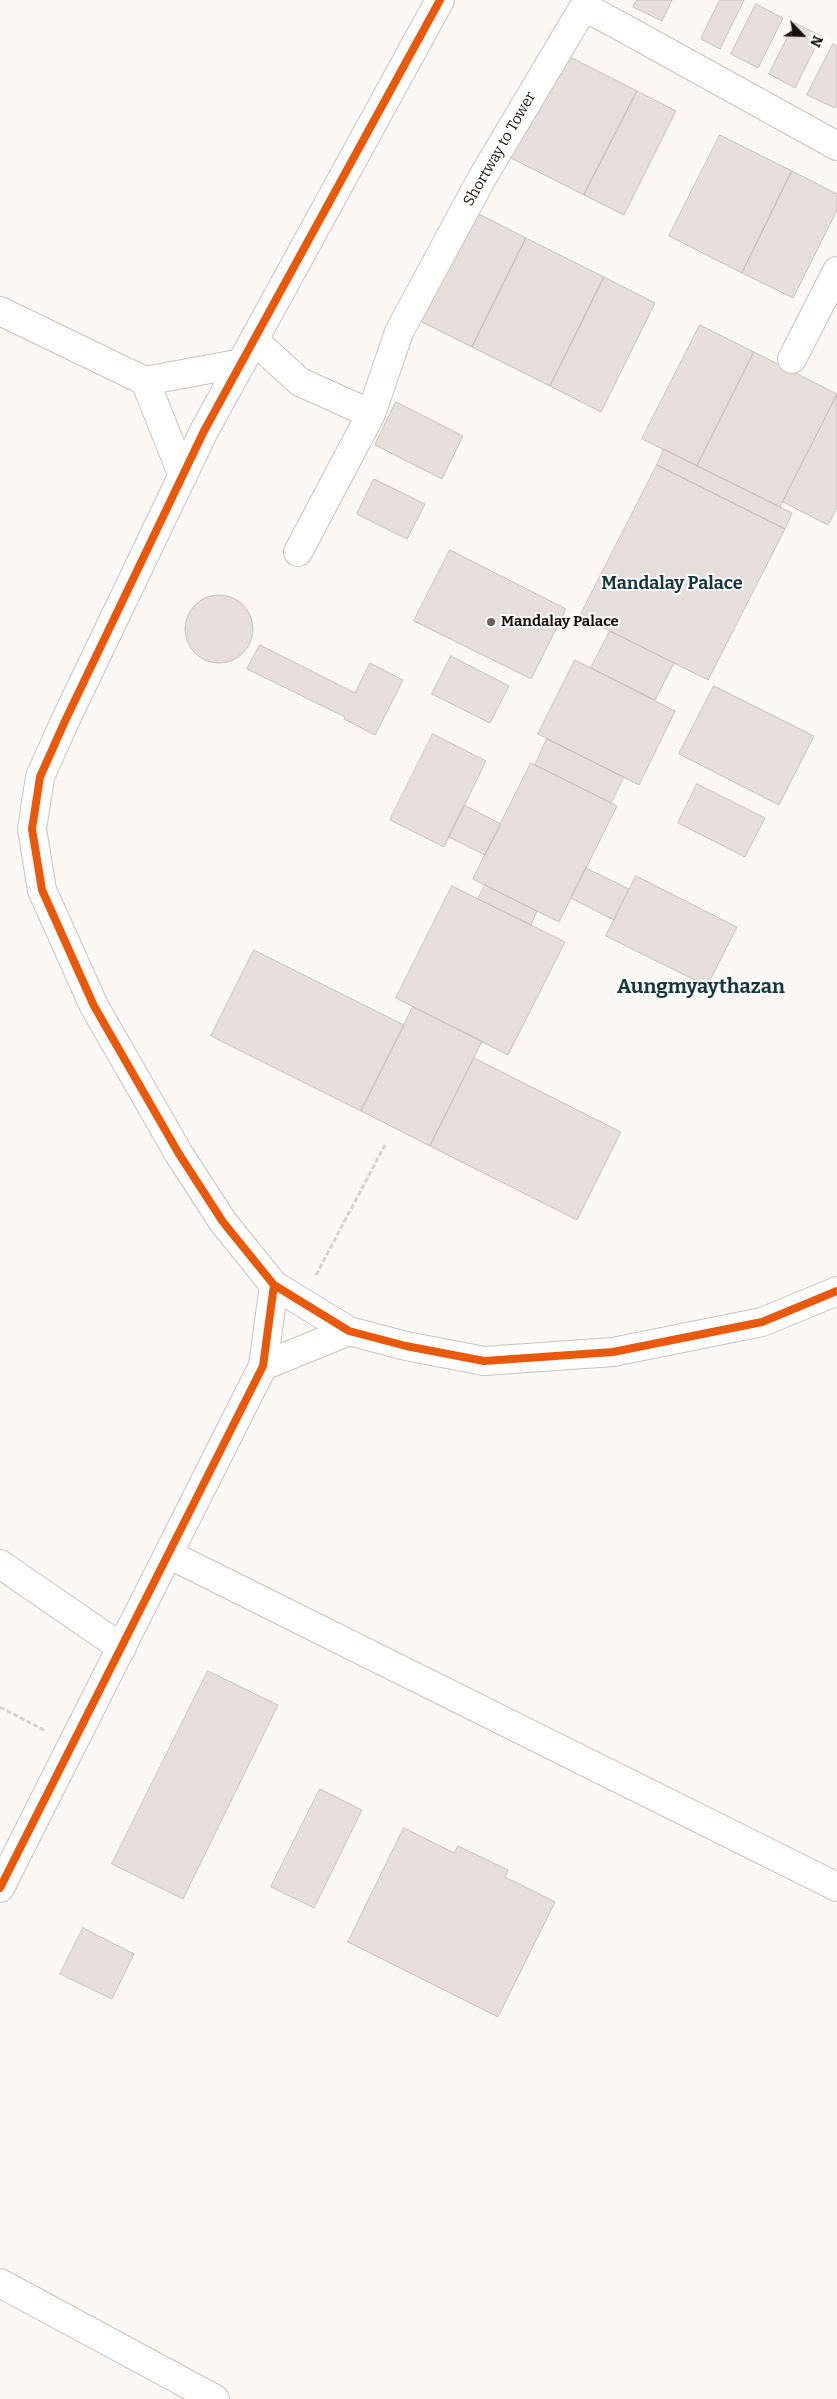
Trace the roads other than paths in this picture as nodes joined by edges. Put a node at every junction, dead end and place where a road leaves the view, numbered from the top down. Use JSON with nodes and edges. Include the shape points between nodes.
{"nodes":[{"id":1,"x":440,"y":0,"type":"edge"},
{"id":2,"x":837,"y":146,"type":"edge"},
{"id":3,"x":837,"y":271,"type":"edge"},
{"id":4,"x":0,"y":311,"type":"edge"},
{"id":5,"x":248,"y":352,"type":"junction"},
{"id":6,"x":792,"y":359,"type":"dead end"},
{"id":7,"x":145,"y":381,"type":"junction"},
{"id":8,"x":371,"y":414,"type":"junction"},
{"id":9,"x":182,"y":476,"type":"junction"},
{"id":10,"x":298,"y":552,"type":"dead end"},
{"id":11,"x":274,"y":1285,"type":"junction"},
{"id":12,"x":837,"y":1291,"type":"edge"},
{"id":13,"x":350,"y":1330,"type":"junction"},
{"id":14,"x":263,"y":1366,"type":"junction"},
{"id":15,"x":170,"y":1555,"type":"junction"},
{"id":16,"x":0,"y":1564,"type":"edge"},
{"id":17,"x":122,"y":1648,"type":"junction"},
{"id":18,"x":837,"y":1886,"type":"edge"},
{"id":19,"x":0,"y":1888,"type":"edge"},
{"id":20,"x":0,"y":2283,"type":"edge"},
{"id":21,"x":215,"y":2399,"type":"edge"}],
"edges":[{"from":1,"to":5,"type":"street"},
{"from":2,"to":8,"type":"street","name":"Shortway to Tower","via":[[620,26],[588,9],[582,10],[482,178],[399,332]]},
{"from":3,"to":6,"type":"street"},
{"from":4,"to":7,"type":"street"},
{"from":5,"to":7,"type":"street"},
{"from":5,"to":8,"type":"street","via":[[300,382]]},
{"from":5,"to":9,"type":"street"},
{"from":7,"to":9,"type":"street"},
{"from":8,"to":10,"type":"street","name":"Shortway to Tower"},
{"from":9,"to":11,"type":"street","via":[[40,777],[32,829],[42,890],[94,1006],[179,1154],[223,1222]]},
{"from":11,"to":13,"type":"street"},
{"from":11,"to":14,"type":"street"},
{"from":12,"to":13,"type":"street","via":[[762,1322],[604,1352],[484,1361],[406,1346]]},
{"from":13,"to":14,"type":"street"},
{"from":14,"to":15,"type":"street"},
{"from":15,"to":17,"type":"street"},
{"from":15,"to":18,"type":"street"},
{"from":16,"to":17,"type":"street"},
{"from":17,"to":19,"type":"street"},
{"from":20,"to":21,"type":"street"}]}
